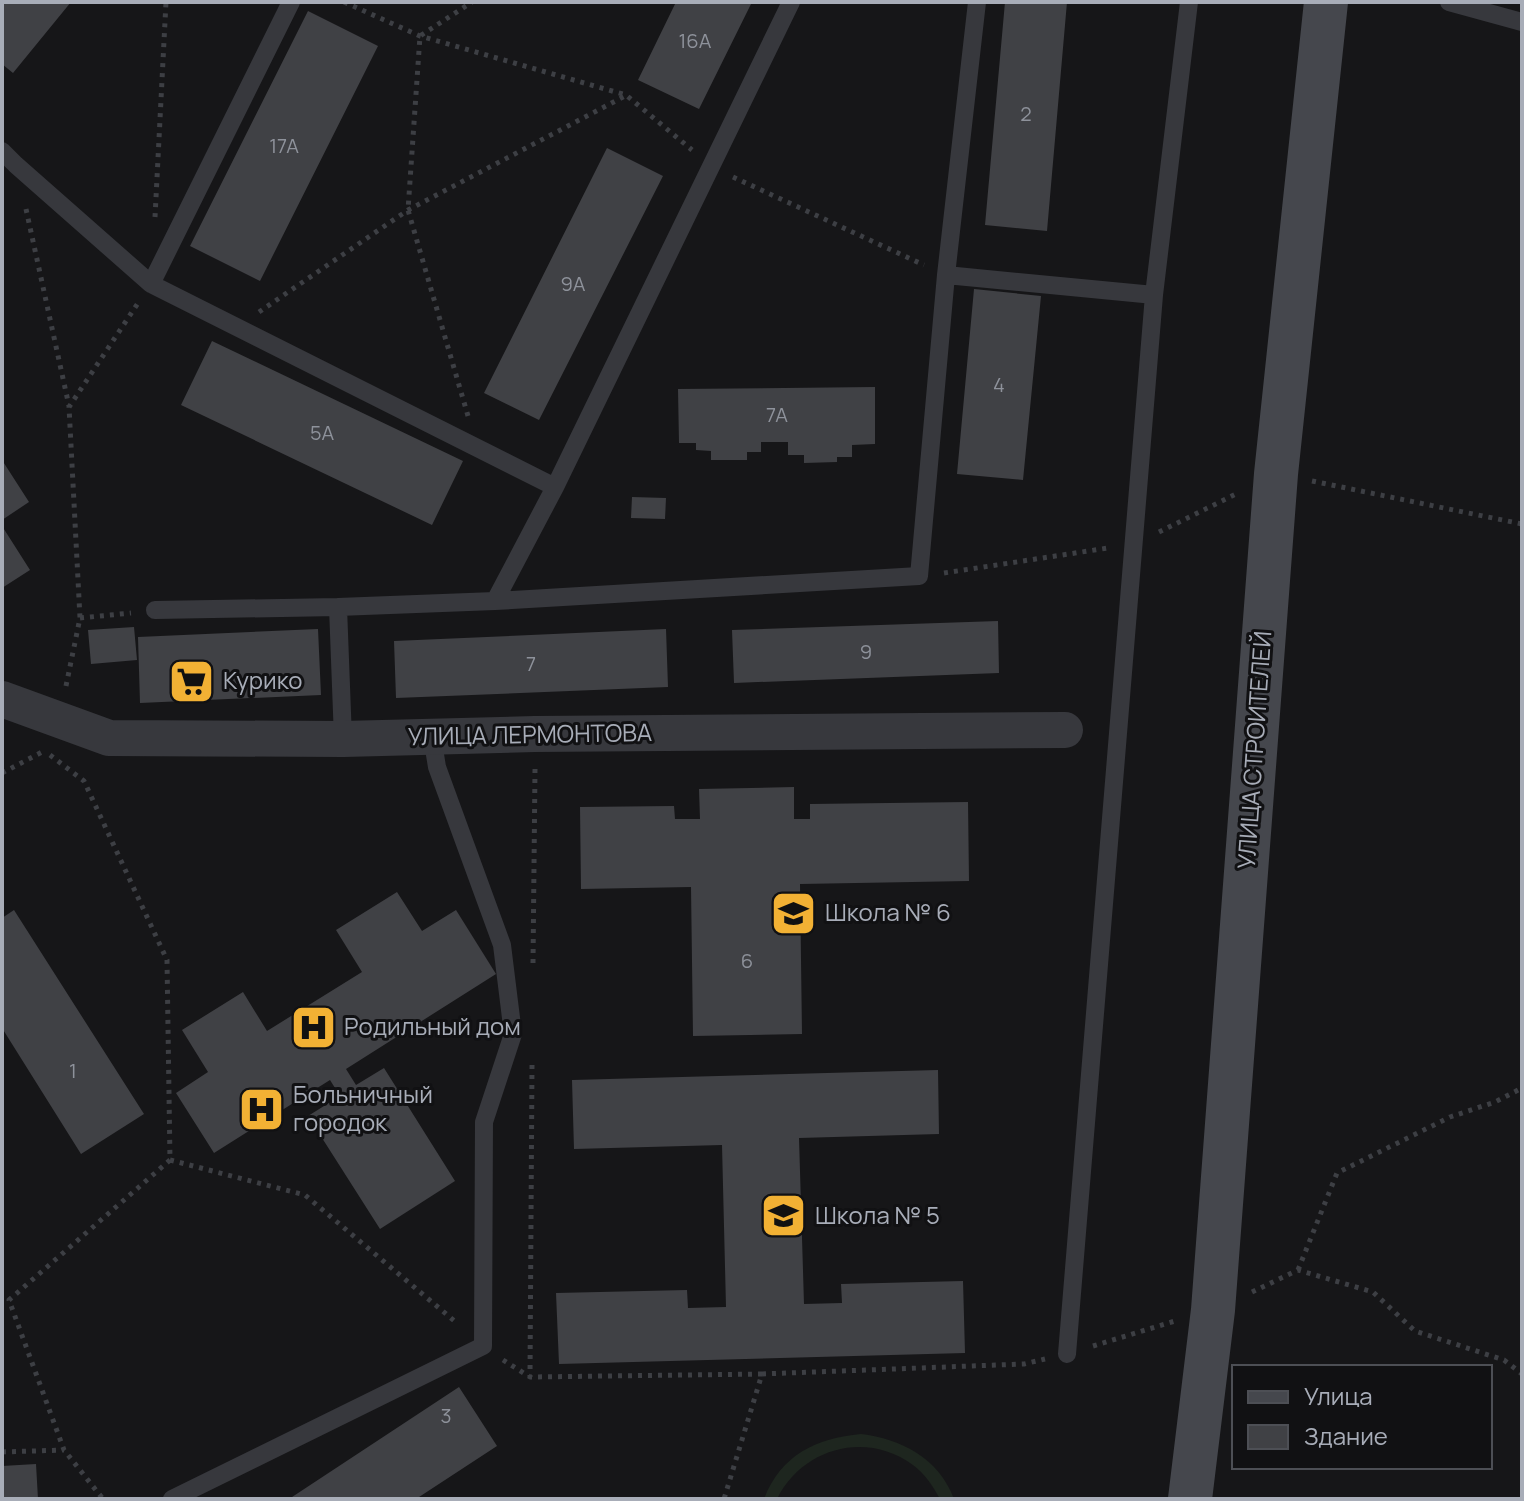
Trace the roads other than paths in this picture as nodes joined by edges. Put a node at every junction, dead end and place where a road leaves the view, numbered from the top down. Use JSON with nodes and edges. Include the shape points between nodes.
{"nodes":[{"id":1,"x":291,"y":2,"type":"edge"},
{"id":2,"x":791,"y":2,"type":"edge"},
{"id":3,"x":977,"y":2,"type":"edge"},
{"id":4,"x":1189,"y":2,"type":"edge"},
{"id":5,"x":1326,"y":2,"type":"edge"},
{"id":6,"x":1449,"y":2,"type":"edge"},
{"id":7,"x":1522,"y":22,"type":"edge"},
{"id":8,"x":2,"y":151,"type":"edge"},
{"id":9,"x":946,"y":275,"type":"junction"},
{"id":10,"x":151,"y":284,"type":"junction"},
{"id":11,"x":1154,"y":295,"type":"junction"},
{"id":12,"x":555,"y":487,"type":"junction"},
{"id":13,"x":495,"y":601,"type":"junction"},
{"id":14,"x":338,"y":607,"type":"junction"},
{"id":15,"x":155,"y":610,"type":"road end"},
{"id":16,"x":2,"y":699,"type":"edge"},
{"id":17,"x":1065,"y":730,"type":"dead end"},
{"id":18,"x":432,"y":736,"type":"junction"},
{"id":19,"x":343,"y":739,"type":"junction"},
{"id":20,"x":1067,"y":1354,"type":"road end"},
{"id":21,"x":172,"y":1499,"type":"edge"},
{"id":22,"x":1190,"y":1499,"type":"edge"}],
"edges":[{"from":1,"to":10,"type":"lane"},
{"from":2,"to":12,"type":"lane"},
{"from":3,"to":9,"type":"lane"},
{"from":4,"to":11,"type":"lane"},
{"from":5,"to":22,"type":"main road","name":"УЛИЦА СТРОИТЕЛЕЙ","via":[[1276,474],[1213,1310]]},
{"from":6,"to":7,"type":"lane"},
{"from":8,"to":10,"type":"lane"},
{"from":9,"to":11,"type":"lane"},
{"from":9,"to":13,"type":"lane","via":[[919,576]]},
{"from":10,"to":12,"type":"lane"},
{"from":11,"to":20,"type":"lane"},
{"from":12,"to":13,"type":"lane"},
{"from":13,"to":14,"type":"lane"},
{"from":14,"to":15,"type":"lane"},
{"from":14,"to":19,"type":"lane"},
{"from":16,"to":19,"type":"street","name":"УЛИЦА ЛЕРМОНТОВА","via":[[52,735]]},
{"from":17,"to":18,"type":"street","name":"УЛИЦА ЛЕРМОНТОВА"},
{"from":18,"to":19,"type":"street","name":"УЛИЦА ЛЕРМОНТОВА"},
{"from":18,"to":21,"type":"lane","via":[[437,767],[502,945],[513,1034],[484,1122],[483,1346]]}]}
